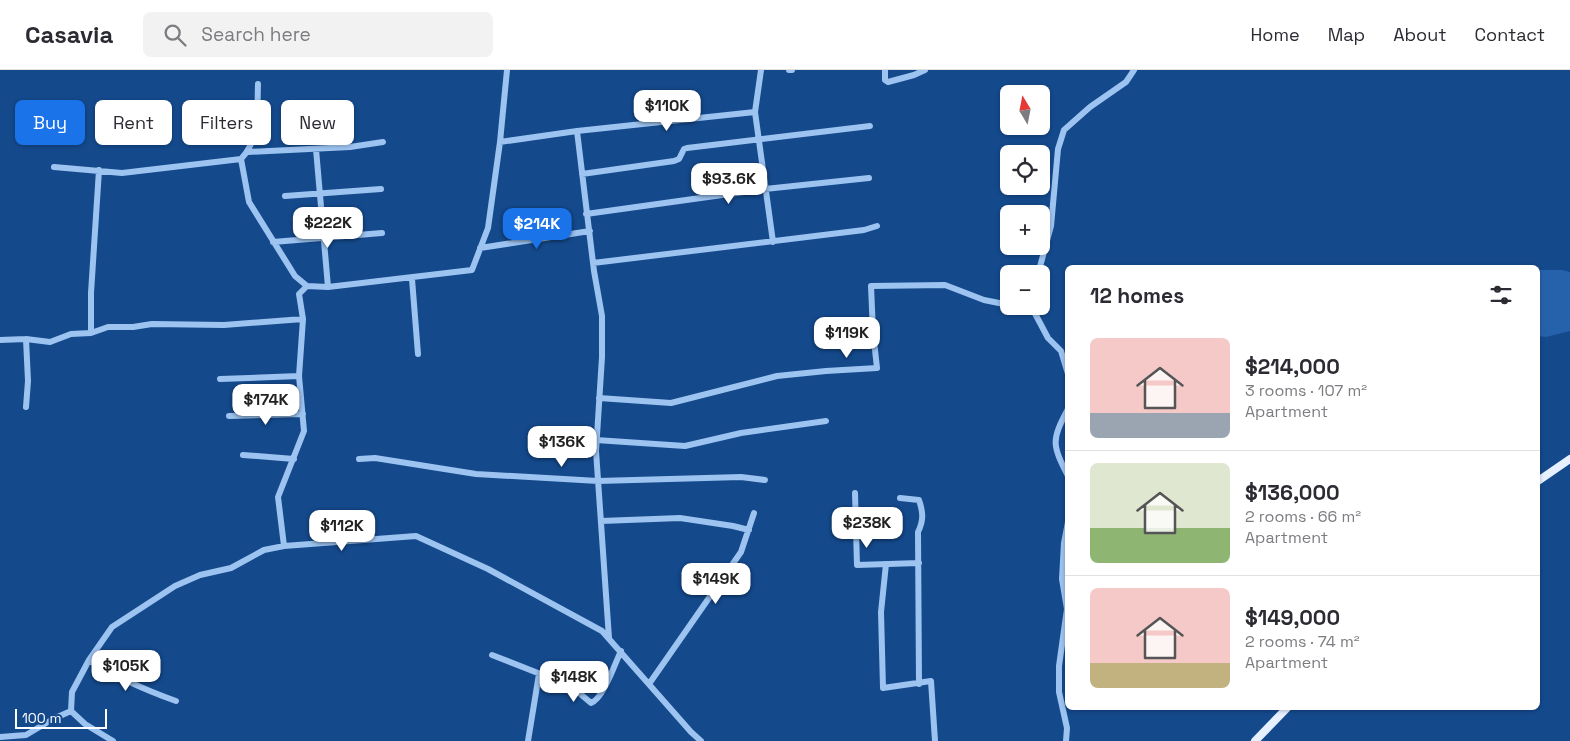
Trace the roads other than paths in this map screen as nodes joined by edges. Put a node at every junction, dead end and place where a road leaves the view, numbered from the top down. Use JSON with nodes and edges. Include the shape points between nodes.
{"nodes":[{"id":1,"x":507,"y":70,"type":"edge"},
{"id":2,"x":761,"y":70,"type":"edge"},
{"id":3,"x":885,"y":70,"type":"edge"},
{"id":4,"x":925,"y":70,"type":"edge"},
{"id":5,"x":1134,"y":70,"type":"edge"},
{"id":6,"x":258,"y":84,"type":"dead end"},
{"id":7,"x":754,"y":112,"type":"junction"},
{"id":8,"x":870,"y":126,"type":"dead end"},
{"id":9,"x":577,"y":131,"type":"junction"},
{"id":10,"x":759,"y":139,"type":"junction"},
{"id":11,"x":383,"y":142,"type":"dead end"},
{"id":12,"x":500,"y":142,"type":"junction"},
{"id":13,"x":316,"y":149,"type":"junction"},
{"id":14,"x":248,"y":152,"type":"junction"},
{"id":15,"x":241,"y":159,"type":"junction"},
{"id":16,"x":54,"y":167,"type":"dead end"},
{"id":17,"x":99,"y":170,"type":"junction"},
{"id":18,"x":582,"y":174,"type":"junction"},
{"id":19,"x":869,"y":178,"type":"dead end"},
{"id":20,"x":381,"y":189,"type":"dead end"},
{"id":21,"x":765,"y":189,"type":"junction"},
{"id":22,"x":320,"y":194,"type":"junction"},
{"id":23,"x":285,"y":196,"type":"dead end"},
{"id":24,"x":586,"y":214,"type":"junction"},
{"id":25,"x":877,"y":226,"type":"dead end"},
{"id":26,"x":590,"y":231,"type":"junction"},
{"id":27,"x":382,"y":233,"type":"dead end"},
{"id":28,"x":324,"y":238,"type":"junction"},
{"id":29,"x":273,"y":242,"type":"junction"},
{"id":30,"x":773,"y":242,"type":"junction"},
{"id":31,"x":480,"y":248,"type":"junction"},
{"id":32,"x":593,"y":263,"type":"junction"},
{"id":33,"x":1040,"y":265,"type":"edge"},
{"id":34,"x":412,"y":278,"type":"junction"},
{"id":35,"x":307,"y":286,"type":"junction"},
{"id":36,"x":328,"y":287,"type":"junction"},
{"id":37,"x":1000,"y":303,"type":"edge"},
{"id":38,"x":1036,"y":315,"type":"edge"},
{"id":39,"x":303,"y":319,"type":"junction"},
{"id":40,"x":91,"y":333,"type":"junction"},
{"id":41,"x":26,"y":339,"type":"junction"},
{"id":42,"x":0,"y":340,"type":"edge"},
{"id":43,"x":418,"y":354,"type":"dead end"},
{"id":44,"x":1065,"y":364,"type":"edge"},
{"id":45,"x":299,"y":376,"type":"junction"},
{"id":46,"x":220,"y":379,"type":"dead end"},
{"id":47,"x":599,"y":398,"type":"junction"},
{"id":48,"x":26,"y":407,"type":"dead end"},
{"id":49,"x":303,"y":414,"type":"junction"},
{"id":50,"x":1065,"y":414,"type":"edge"},
{"id":51,"x":229,"y":416,"type":"dead end"},
{"id":52,"x":826,"y":421,"type":"dead end"},
{"id":53,"x":596,"y":440,"type":"junction"},
{"id":54,"x":243,"y":455,"type":"dead end"},
{"id":55,"x":294,"y":459,"type":"junction"},
{"id":56,"x":359,"y":459,"type":"dead end"},
{"id":57,"x":1570,"y":460,"type":"edge"},
{"id":58,"x":1065,"y":470,"type":"edge"},
{"id":59,"x":1540,"y":479,"type":"edge"},
{"id":60,"x":765,"y":480,"type":"dead end"},
{"id":61,"x":598,"y":481,"type":"junction"},
{"id":62,"x":855,"y":493,"type":"dead end"},
{"id":63,"x":900,"y":498,"type":"dead end"},
{"id":64,"x":754,"y":513,"type":"dead end"},
{"id":65,"x":600,"y":520,"type":"junction"},
{"id":66,"x":750,"y":530,"type":"junction"},
{"id":67,"x":1065,"y":538,"type":"edge"},
{"id":68,"x":284,"y":546,"type":"junction"},
{"id":69,"x":919,"y":563,"type":"junction"},
{"id":70,"x":886,"y":564,"type":"junction"},
{"id":71,"x":1065,"y":597,"type":"edge"},
{"id":72,"x":1065,"y":622,"type":"edge"},
{"id":73,"x":609,"y":638,"type":"junction"},
{"id":74,"x":620,"y":651,"type":"junction"},
{"id":75,"x":492,"y":655,"type":"dead end"},
{"id":76,"x":89,"y":660,"type":"junction"},
{"id":77,"x":539,"y":674,"type":"junction"},
{"id":78,"x":649,"y":684,"type":"junction"},
{"id":79,"x":919,"y":684,"type":"junction"},
{"id":80,"x":176,"y":701,"type":"dead end"},
{"id":81,"x":1285,"y":710,"type":"edge"},
{"id":82,"x":72,"y":711,"type":"junction"},
{"id":83,"x":3,"y":739,"type":"edge"},
{"id":84,"x":114,"y":741,"type":"edge"},
{"id":85,"x":528,"y":741,"type":"edge"},
{"id":86,"x":701,"y":741,"type":"edge"},
{"id":87,"x":935,"y":741,"type":"edge"},
{"id":88,"x":1066,"y":741,"type":"edge"},
{"id":89,"x":1255,"y":741,"type":"edge"}],
"edges":[{"from":1,"to":12,"type":"street"},
{"from":2,"to":7,"type":"street"},
{"from":3,"to":4,"type":"street","via":[[888,82]]},
{"from":5,"to":33,"type":"street","via":[[1126,82],[1064,130],[1058,149],[1050,226]]},
{"from":6,"to":14,"type":"street","via":[[256,132]]},
{"from":7,"to":9,"type":"street"},
{"from":7,"to":10,"type":"street"},
{"from":8,"to":10,"type":"street"},
{"from":9,"to":12,"type":"street"},
{"from":9,"to":18,"type":"street"},
{"from":10,"to":18,"type":"street","via":[[687,148],[681,158],[674,161]]},
{"from":10,"to":21,"type":"street"},
{"from":11,"to":13,"type":"street"},
{"from":12,"to":31,"type":"street","via":[[488,228]]},
{"from":13,"to":14,"type":"street"},
{"from":13,"to":22,"type":"street"},
{"from":14,"to":15,"type":"street"},
{"from":15,"to":17,"type":"street","via":[[122,173]]},
{"from":15,"to":29,"type":"street","via":[[249,202]]},
{"from":16,"to":17,"type":"street"},
{"from":17,"to":40,"type":"street"},
{"from":18,"to":24,"type":"street"},
{"from":19,"to":21,"type":"street"},
{"from":20,"to":22,"type":"street"},
{"from":21,"to":24,"type":"street"},
{"from":21,"to":30,"type":"street"},
{"from":22,"to":23,"type":"street"},
{"from":22,"to":28,"type":"street"},
{"from":24,"to":26,"type":"street"},
{"from":25,"to":30,"type":"street"},
{"from":26,"to":31,"type":"street"},
{"from":26,"to":32,"type":"street"},
{"from":27,"to":28,"type":"street"},
{"from":28,"to":29,"type":"street"},
{"from":28,"to":36,"type":"street"},
{"from":29,"to":35,"type":"street","via":[[295,276]]},
{"from":30,"to":32,"type":"street"},
{"from":31,"to":34,"type":"street","via":[[472,270]]},
{"from":32,"to":47,"type":"street","via":[[602,316]]},
{"from":34,"to":36,"type":"street"},
{"from":34,"to":43,"type":"street"},
{"from":35,"to":36,"type":"street"},
{"from":35,"to":39,"type":"street","via":[[299,294]]},
{"from":37,"to":47,"type":"street","via":[[945,286],[871,286],[877,368],[777,376],[671,404]]},
{"from":38,"to":44,"type":"street","via":[[1048,338],[1061,351]]},
{"from":39,"to":40,"type":"street","via":[[152,324],[108,327]]},
{"from":39,"to":45,"type":"street"},
{"from":40,"to":41,"type":"street","via":[[71,334],[50,342]]},
{"from":41,"to":42,"type":"street"},
{"from":41,"to":48,"type":"street"},
{"from":45,"to":46,"type":"street"},
{"from":45,"to":49,"type":"street"},
{"from":47,"to":53,"type":"street"},
{"from":49,"to":51,"type":"street"},
{"from":49,"to":55,"type":"street","via":[[304,431]]},
{"from":50,"to":58,"type":"street","via":[[1055,432],[1056,452]]},
{"from":52,"to":53,"type":"street","via":[[741,433],[685,446]]},
{"from":53,"to":61,"type":"street"},
{"from":54,"to":55,"type":"street"},
{"from":55,"to":68,"type":"street","via":[[278,497]]},
{"from":56,"to":61,"type":"street","via":[[375,458],[476,474]]},
{"from":57,"to":59,"type":"main road"},
{"from":60,"to":61,"type":"street","via":[[741,477]]},
{"from":61,"to":65,"type":"street"},
{"from":62,"to":70,"type":"street","via":[[857,565]]},
{"from":63,"to":69,"type":"street","via":[[919,500],[923,511],[923,523],[918,532]]},
{"from":64,"to":66,"type":"street"},
{"from":65,"to":66,"type":"street","via":[[680,518]]},
{"from":65,"to":73,"type":"street"},
{"from":66,"to":78,"type":"street","via":[[741,552]]},
{"from":67,"to":71,"type":"street","via":[[1062,579]]},
{"from":68,"to":73,"type":"street","via":[[416,536],[497,574],[602,631]]},
{"from":68,"to":76,"type":"street","via":[[264,550],[232,568],[200,575],[175,586],[112,627]]},
{"from":69,"to":70,"type":"street"},
{"from":69,"to":79,"type":"street"},
{"from":70,"to":79,"type":"street","via":[[882,612],[883,688]]},
{"from":72,"to":88,"type":"street","via":[[1058,666]]},
{"from":73,"to":74,"type":"street"},
{"from":74,"to":77,"type":"street","via":[[594,702],[588,701],[571,686]]},
{"from":74,"to":78,"type":"street"},
{"from":75,"to":77,"type":"street"},
{"from":76,"to":80,"type":"street","via":[[148,691]]},
{"from":76,"to":82,"type":"street","via":[[72,692]]},
{"from":77,"to":85,"type":"street"},
{"from":78,"to":86,"type":"street"},
{"from":79,"to":87,"type":"street","via":[[931,680]]},
{"from":81,"to":89,"type":"main road"},
{"from":82,"to":83,"type":"street","via":[[26,735]]},
{"from":82,"to":84,"type":"street","via":[[85,724]]}]}
